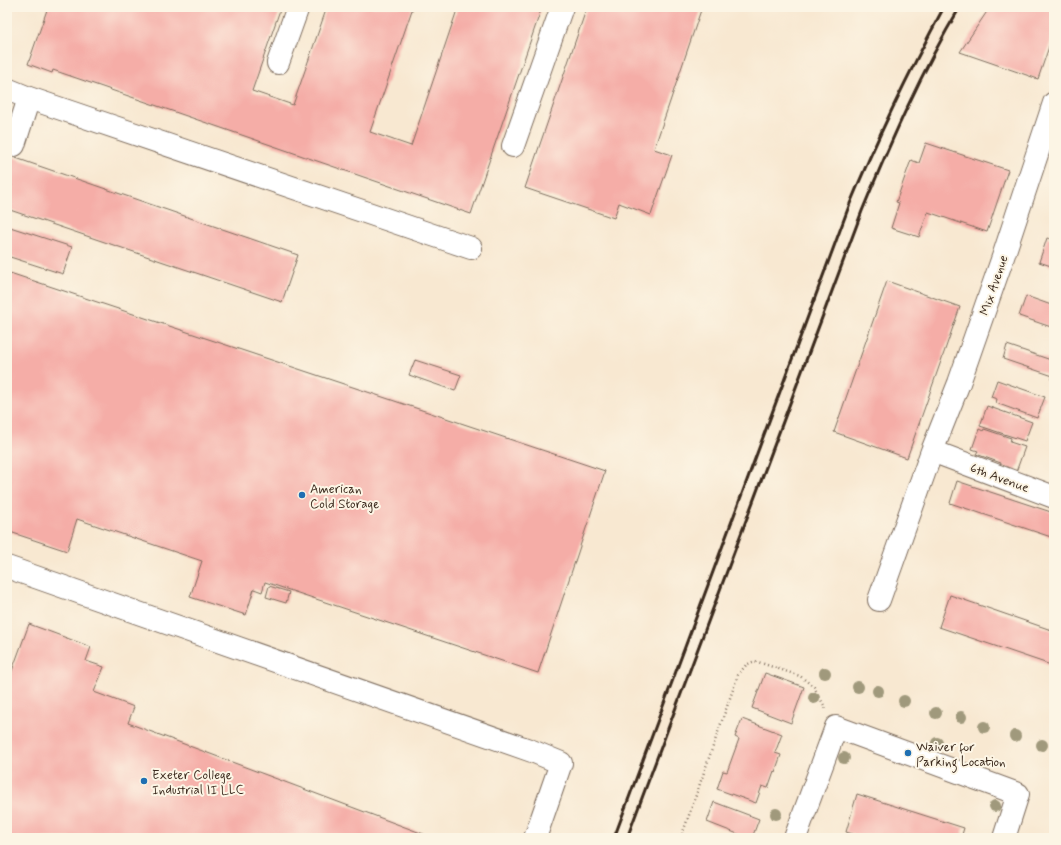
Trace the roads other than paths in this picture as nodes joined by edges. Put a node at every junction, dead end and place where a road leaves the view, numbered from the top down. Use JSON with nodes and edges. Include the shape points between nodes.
{"nodes":[{"id":1,"x":298,"y":7,"type":"edge"},
{"id":2,"x":562,"y":7,"type":"edge"},
{"id":3,"x":278,"y":63,"type":"dead end"},
{"id":4,"x":7,"y":89,"type":"edge"},
{"id":5,"x":29,"y":98,"type":"junction"},
{"id":6,"x":1054,"y":103,"type":"edge"},
{"id":7,"x":7,"y":142,"type":"edge"},
{"id":8,"x":512,"y":146,"type":"dead end"},
{"id":9,"x":471,"y":248,"type":"dead end"},
{"id":10,"x":939,"y":454,"type":"junction"},
{"id":11,"x":1054,"y":497,"type":"edge"},
{"id":12,"x":7,"y":567,"type":"edge"},
{"id":13,"x":879,"y":600,"type":"dead end"},
{"id":14,"x":535,"y":838,"type":"edge"},
{"id":15,"x":795,"y":838,"type":"edge"},
{"id":16,"x":1004,"y":838,"type":"edge"}],
"edges":[{"from":1,"to":3,"type":"street"},
{"from":2,"to":8,"type":"street"},
{"from":4,"to":5,"type":"street"},
{"from":5,"to":7,"type":"street","via":[[14,145]]},
{"from":5,"to":9,"type":"street"},
{"from":6,"to":10,"type":"street","name":"Mix Avenue","via":[[959,383]]},
{"from":10,"to":11,"type":"street","name":"6th Avenue"},
{"from":10,"to":13,"type":"street","name":"Mix Avenue"},
{"from":12,"to":14,"type":"street","via":[[561,763]]},
{"from":15,"to":16,"type":"street","via":[[836,727],[1018,794]]}]}
